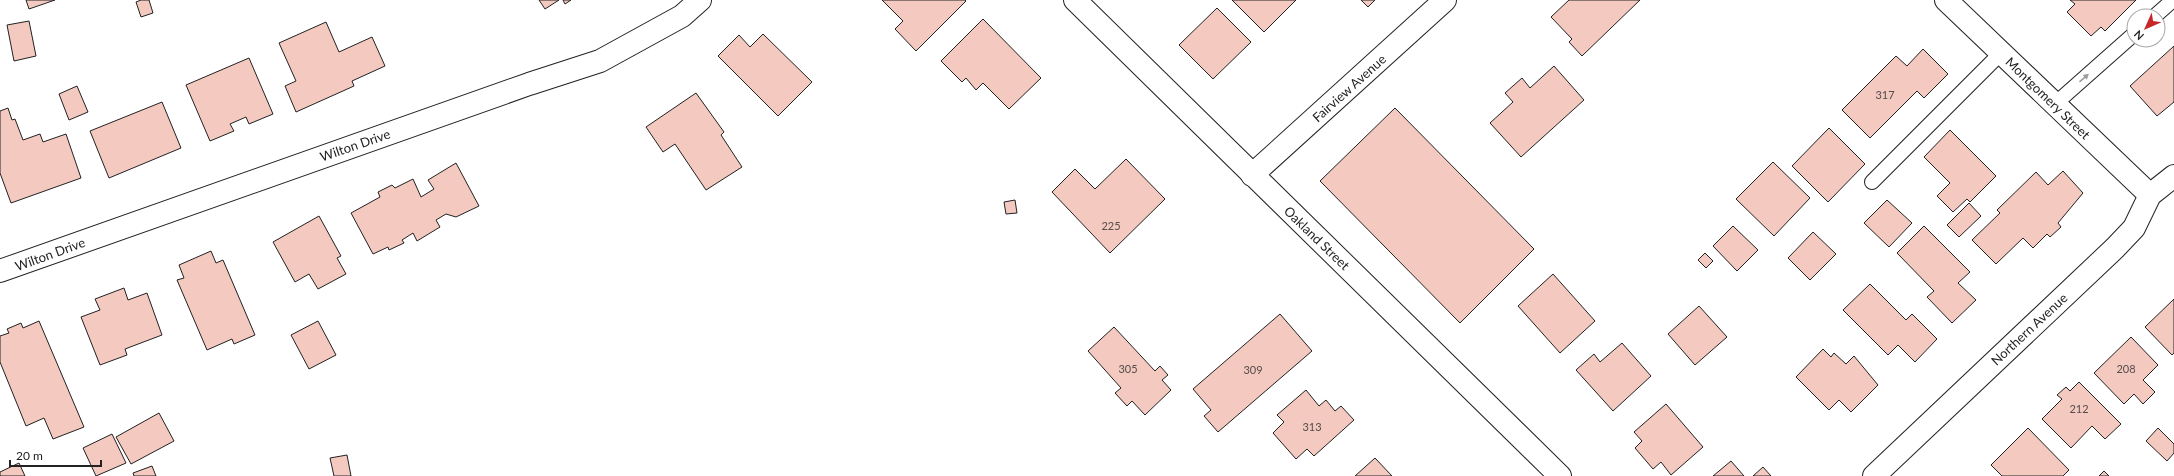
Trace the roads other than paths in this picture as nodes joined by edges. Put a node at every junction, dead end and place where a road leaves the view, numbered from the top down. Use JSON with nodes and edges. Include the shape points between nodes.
{"nodes":[{"id":1,"x":700,"y":0,"type":"edge"},
{"id":2,"x":1075,"y":0,"type":"edge"},
{"id":3,"x":1445,"y":0,"type":"edge"},
{"id":4,"x":1946,"y":0,"type":"edge"},
{"id":5,"x":2173,"y":0,"type":"edge"},
{"id":6,"x":2164,"y":8,"type":"edge"},
{"id":7,"x":2126,"y":41,"type":"edge"},
{"id":8,"x":2001,"y":53,"type":"junction"},
{"id":9,"x":2055,"y":104,"type":"junction"},
{"id":10,"x":1252,"y":175,"type":"junction"},
{"id":11,"x":2174,"y":176,"type":"edge"},
{"id":12,"x":1872,"y":182,"type":"dead end"},
{"id":13,"x":2150,"y":195,"type":"junction"},
{"id":14,"x":0,"y":271,"type":"edge"},
{"id":15,"x":1560,"y":476,"type":"edge"},
{"id":16,"x":1874,"y":476,"type":"edge"}],
"edges":[{"from":1,"to":14,"type":"street","name":"Wilton Drive","via":[[682,16],[600,61]]},
{"from":2,"to":10,"type":"street","name":"Oakland Street"},
{"from":3,"to":10,"type":"street","name":"Fairview Avenue"},
{"from":4,"to":8,"type":"street","name":"Montgomery Street"},
{"from":5,"to":6,"type":"lane"},
{"from":9,"to":7,"type":"lane","one_way":true},
{"from":8,"to":9,"type":"street","name":"Montgomery Street"},
{"from":8,"to":12,"type":"lane"},
{"from":9,"to":13,"type":"street","name":"Montgomery Street"},
{"from":10,"to":15,"type":"street","name":"Oakland Street"},
{"from":11,"to":13,"type":"street","name":"Northern Avenue"},
{"from":13,"to":16,"type":"street","name":"Northern Avenue","via":[[2134,228],[2115,248]]}]}
